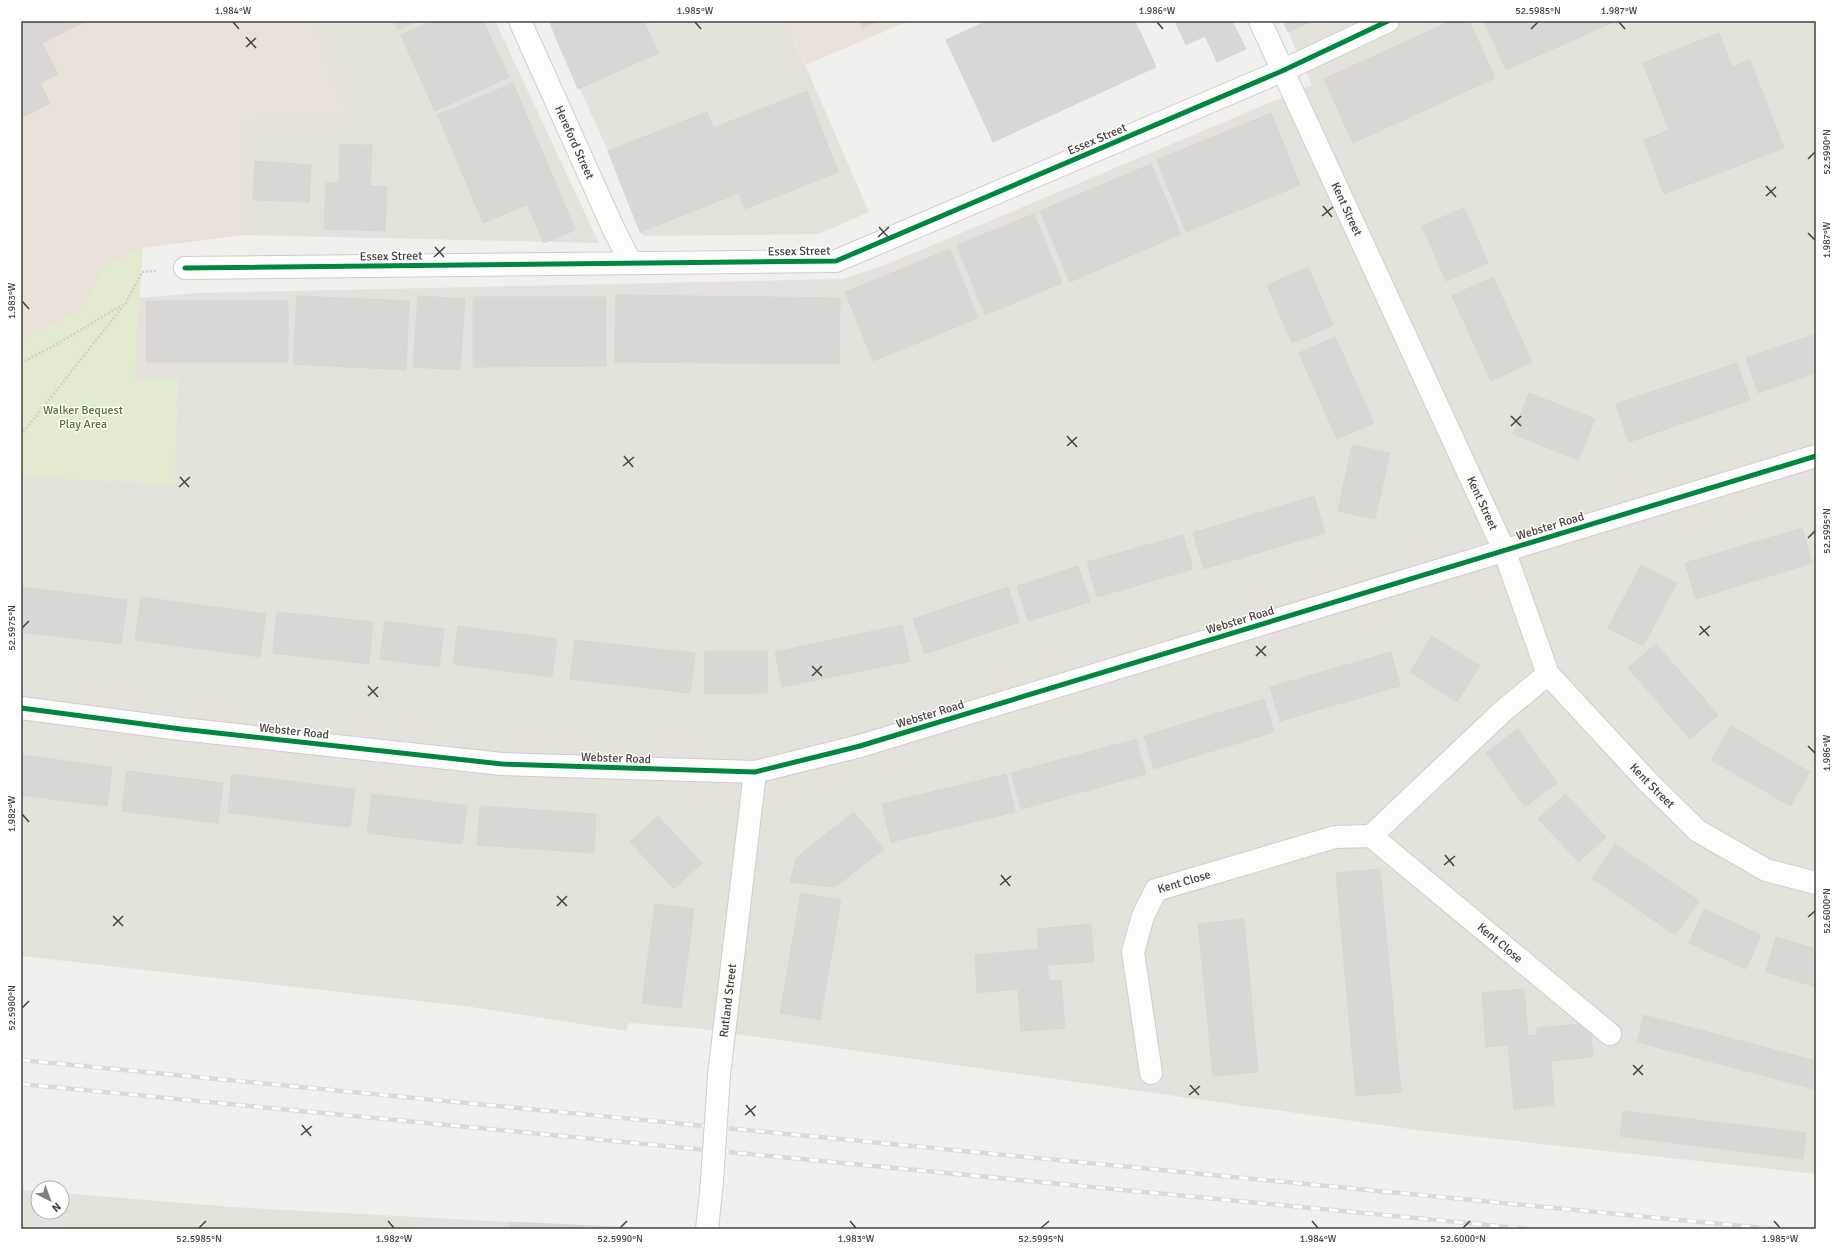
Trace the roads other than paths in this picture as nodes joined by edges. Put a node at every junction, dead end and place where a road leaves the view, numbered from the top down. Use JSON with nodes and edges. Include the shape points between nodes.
{"nodes":[{"id":1,"x":520,"y":21,"type":"edge"},
{"id":2,"x":1260,"y":21,"type":"edge"},
{"id":3,"x":1388,"y":21,"type":"edge"},
{"id":4,"x":1282,"y":72,"type":"junction"},
{"id":5,"x":631,"y":263,"type":"junction"},
{"id":6,"x":185,"y":268,"type":"road end"},
{"id":7,"x":1816,"y":456,"type":"edge"},
{"id":8,"x":1504,"y":550,"type":"junction"},
{"id":9,"x":1548,"y":674,"type":"junction"},
{"id":10,"x":21,"y":708,"type":"edge"},
{"id":11,"x":755,"y":772,"type":"junction"},
{"id":12,"x":1371,"y":836,"type":"junction"},
{"id":13,"x":1816,"y":883,"type":"edge"},
{"id":14,"x":1610,"y":1034,"type":"dead end"},
{"id":15,"x":1151,"y":1073,"type":"dead end"},
{"id":16,"x":707,"y":1229,"type":"edge"}],
"edges":[{"from":1,"to":5,"type":"street","name":"Hereford Street"},
{"from":2,"to":4,"type":"street","name":"Kent Street"},
{"from":3,"to":4,"type":"street","name":"Essex Street"},
{"from":4,"to":5,"type":"street","name":"Essex Street","via":[[836,261]]},
{"from":4,"to":8,"type":"street","name":"Kent Street"},
{"from":5,"to":6,"type":"street","name":"Essex Street"},
{"from":7,"to":8,"type":"street","name":"Webster Road"},
{"from":8,"to":9,"type":"street","name":"Kent Street"},
{"from":8,"to":11,"type":"street","name":"Webster Road","via":[[860,746]]},
{"from":9,"to":12,"type":"street","via":[[1503,711]]},
{"from":9,"to":13,"type":"street","name":"Kent Street","via":[[1648,782],[1698,831],[1766,870]]},
{"from":10,"to":11,"type":"street","name":"Webster Road","via":[[181,729],[502,764]]},
{"from":11,"to":16,"type":"street","name":"Rutland Street","bridge":true,"via":[[719,1075]]},
{"from":12,"to":14,"type":"street","name":"Kent Close"},
{"from":12,"to":15,"type":"street","name":"Kent Close","via":[[1335,837],[1156,890],[1143,916],[1133,952]]}]}
